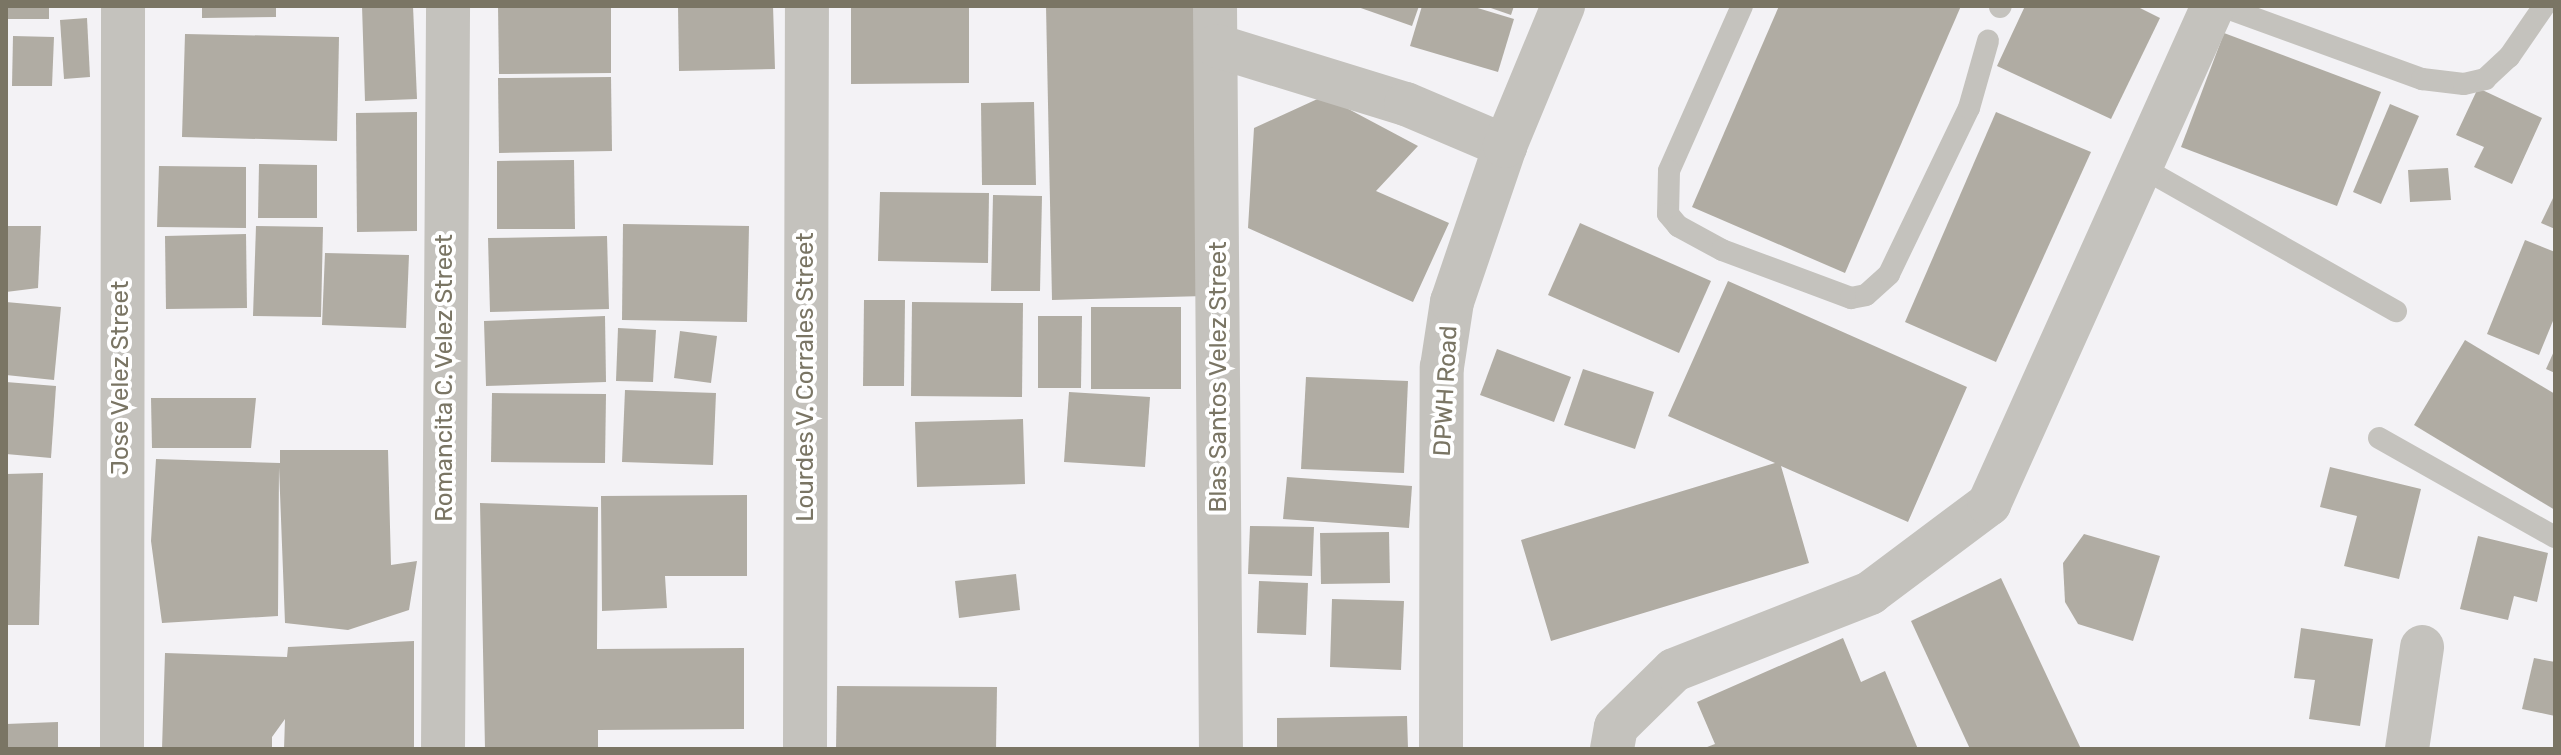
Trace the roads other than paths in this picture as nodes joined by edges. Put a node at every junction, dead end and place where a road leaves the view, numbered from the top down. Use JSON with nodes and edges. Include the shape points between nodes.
{"nodes":[{"id":1,"x":123,"y":6,"type":"edge"},
{"id":2,"x":448,"y":6,"type":"edge"},
{"id":3,"x":807,"y":6,"type":"edge"},
{"id":4,"x":1563,"y":6,"type":"edge"},
{"id":5,"x":1742,"y":6,"type":"edge"},
{"id":6,"x":2213,"y":6,"type":"edge"},
{"id":7,"x":2221,"y":6,"type":"edge"},
{"id":8,"x":2544,"y":6,"type":"edge"},
{"id":9,"x":1216,"y":26,"type":"edge"},
{"id":10,"x":1988,"y":41,"type":"dead end"},
{"id":11,"x":1505,"y":146,"type":"junction"},
{"id":12,"x":2141,"y":167,"type":"junction"},
{"id":13,"x":2396,"y":311,"type":"dead end"},
{"id":14,"x":2379,"y":438,"type":"dead end"},
{"id":15,"x":2555,"y":537,"type":"edge"},
{"id":16,"x":2422,"y":647,"type":"dead end"},
{"id":17,"x":122,"y":749,"type":"edge"},
{"id":18,"x":443,"y":749,"type":"edge"},
{"id":19,"x":805,"y":749,"type":"edge"},
{"id":20,"x":1221,"y":749,"type":"edge"},
{"id":21,"x":1441,"y":749,"type":"edge"},
{"id":22,"x":1612,"y":749,"type":"edge"},
{"id":23,"x":2407,"y":749,"type":"edge"}],
"edges":[{"from":1,"to":17,"type":"street","name":"Jose Velez Street"},
{"from":2,"to":18,"type":"street","name":"Romancita C. Velez Street"},
{"from":3,"to":19,"type":"street","name":"Lourdes V. Corrales Street"},
{"from":4,"to":11,"type":"street","name":"DPWH Road"},
{"from":5,"to":10,"type":"lane","via":[[1669,171],[1668,214],[1678,226],[1722,250],[1851,298],[1866,295],[1889,274],[1969,108]]},
{"from":6,"to":12,"type":"street"},
{"from":7,"to":8,"type":"lane","via":[[2422,79],[2464,84],[2485,79],[2509,57]]},
{"from":9,"to":11,"type":"street"},
{"from":9,"to":20,"type":"street","name":"Blas Santos Velez Street"},
{"from":11,"to":21,"type":"street","name":"DPWH Road","via":[[1452,302],[1442,367]]},
{"from":12,"to":13,"type":"lane"},
{"from":12,"to":22,"type":"street","via":[[1989,504],[1870,593],[1674,670],[1616,727]]},
{"from":14,"to":15,"type":"lane"},
{"from":16,"to":23,"type":"street"}]}
